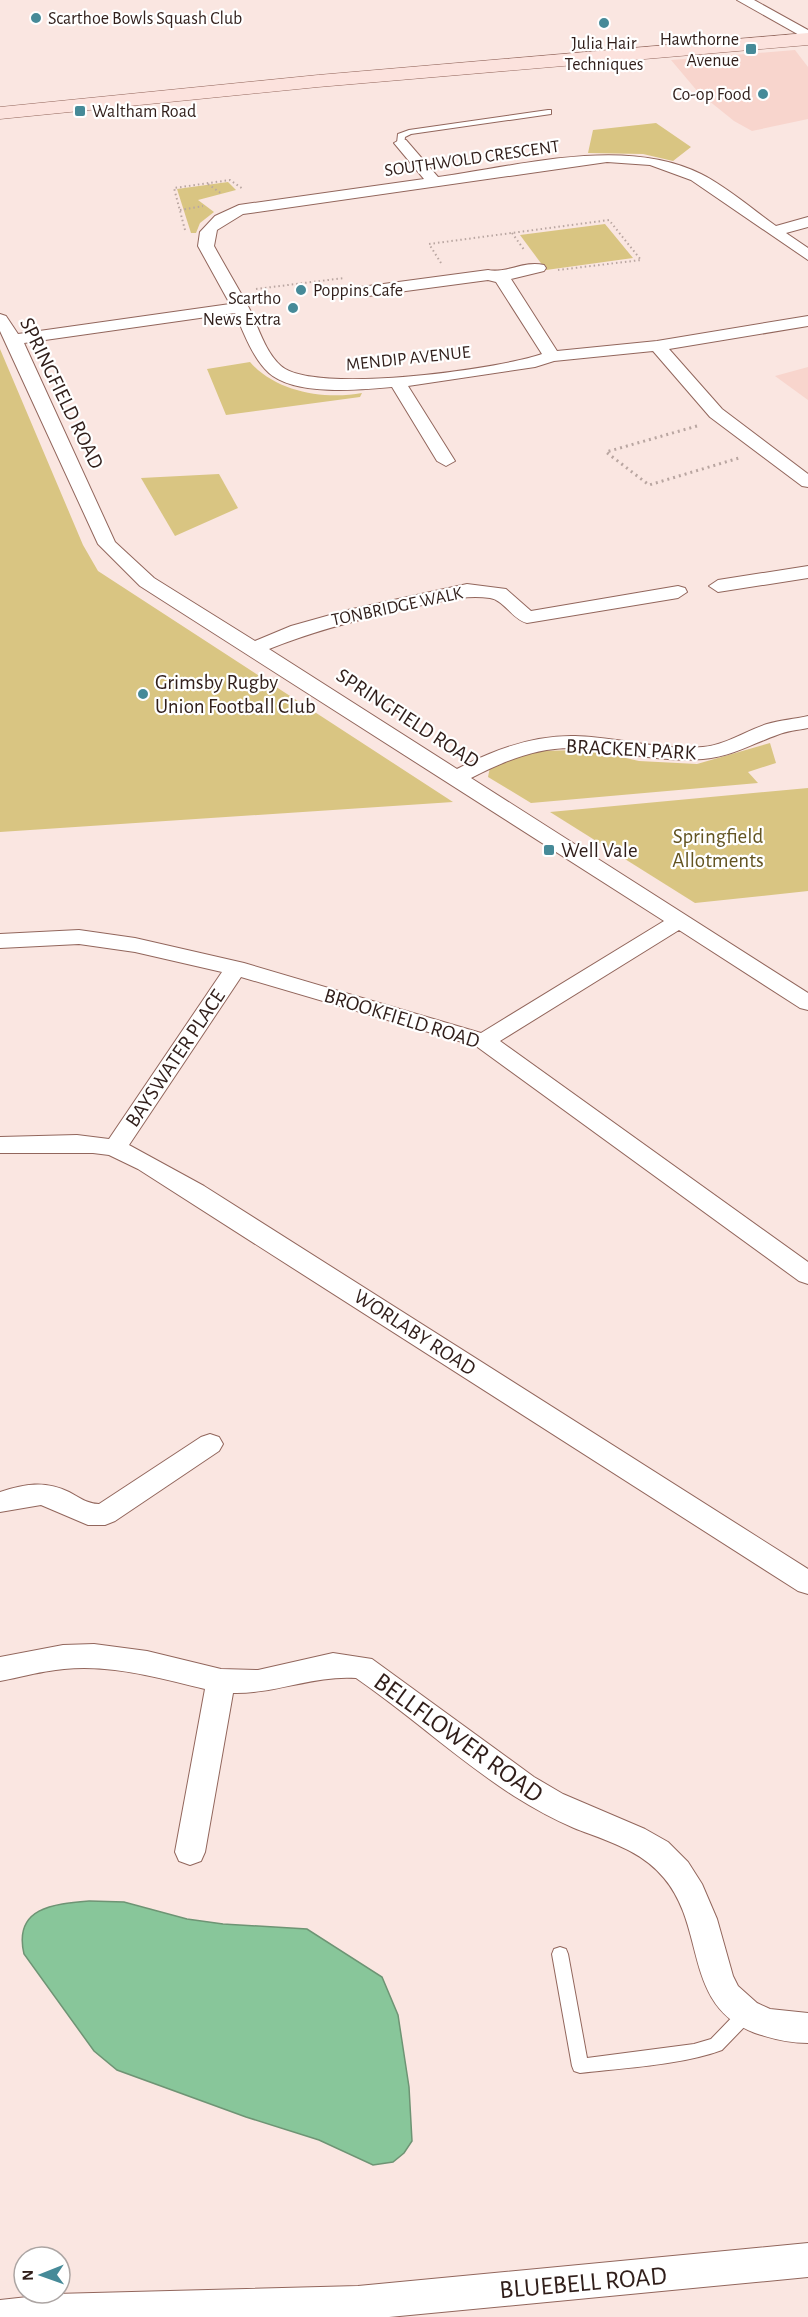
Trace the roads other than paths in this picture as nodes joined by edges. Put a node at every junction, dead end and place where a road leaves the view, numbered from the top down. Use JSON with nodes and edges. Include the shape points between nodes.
{"nodes":[{"id":1,"x":744,"y":0,"type":"edge"},
{"id":2,"x":808,"y":37,"type":"edge"},
{"id":3,"x":548,"y":112,"type":"dead end"},
{"id":4,"x":0,"y":113,"type":"edge"},
{"id":5,"x":401,"y":143,"type":"joint"},
{"id":6,"x":436,"y":184,"type":"junction"},
{"id":7,"x":808,"y":222,"type":"edge"},
{"id":8,"x":775,"y":231,"type":"junction"},
{"id":9,"x":808,"y":255,"type":"edge"},
{"id":10,"x":538,"y":268,"type":"dead end"},
{"id":11,"x":502,"y":278,"type":"junction"},
{"id":12,"x":361,"y":292,"type":"road end"},
{"id":13,"x":240,"y":307,"type":"junction"},
{"id":14,"x":0,"y":319,"type":"edge"},
{"id":15,"x":806,"y":323,"type":"edge"},
{"id":16,"x":14,"y":340,"type":"junction"},
{"id":17,"x":657,"y":346,"type":"junction"},
{"id":18,"x":552,"y":356,"type":"junction"},
{"id":19,"x":396,"y":381,"type":"junction"},
{"id":20,"x":446,"y":461,"type":"dead end"},
{"id":21,"x":808,"y":482,"type":"edge"},
{"id":22,"x":808,"y":572,"type":"edge"},
{"id":23,"x":718,"y":586,"type":"dead end"},
{"id":24,"x":678,"y":592,"type":"dead end"},
{"id":25,"x":254,"y":648,"type":"junction"},
{"id":26,"x":808,"y":722,"type":"edge"},
{"id":27,"x":456,"y":777,"type":"junction"},
{"id":28,"x":681,"y":920,"type":"junction"},
{"id":29,"x":0,"y":941,"type":"edge"},
{"id":30,"x":236,"y":968,"type":"junction"},
{"id":31,"x":803,"y":995,"type":"edge"},
{"id":32,"x":484,"y":1041,"type":"junction"},
{"id":33,"x":0,"y":1145,"type":"edge"},
{"id":34,"x":115,"y":1148,"type":"junction"},
{"id":35,"x":808,"y":1275,"type":"edge"},
{"id":36,"x":210,"y":1444,"type":"dead end"},
{"id":37,"x":0,"y":1502,"type":"edge"},
{"id":38,"x":808,"y":1583,"type":"edge"},
{"id":39,"x":0,"y":1669,"type":"edge"},
{"id":40,"x":221,"y":1681,"type":"junction"},
{"id":41,"x":190,"y":1852,"type":"dead end"},
{"id":42,"x":560,"y":1954,"type":"dead end"},
{"id":43,"x":746,"y":2014,"type":"junction"},
{"id":44,"x":808,"y":2028,"type":"edge"},
{"id":45,"x":808,"y":2260,"type":"edge"},
{"id":46,"x":0,"y":2317,"type":"edge"}],
"edges":[{"from":1,"to":2,"type":"street"},
{"from":2,"to":4,"type":"main road"},
{"from":3,"to":5,"type":"lane","via":[[409,132],[401,136]]},
{"from":5,"to":6,"type":"street"},
{"from":6,"to":8,"type":"street","name":"SOUTHWOLD CRESCENT","via":[[608,158],[652,161],[696,177]]},
{"from":6,"to":13,"type":"street","name":"SOUTHWOLD CRESCENT","via":[[239,210],[223,217],[205,235],[206,246]]},
{"from":7,"to":8,"type":"street"},
{"from":8,"to":9,"type":"street","name":"SOUTHWOLD CRESCENT"},
{"from":10,"to":11,"type":"street","via":[[511,272]]},
{"from":11,"to":12,"type":"street","via":[[488,275]]},
{"from":11,"to":18,"type":"street"},
{"from":13,"to":16,"type":"street"},
{"from":13,"to":19,"type":"street","name":"MENDIP AVENUE","via":[[279,373],[315,384],[358,386]]},
{"from":14,"to":16,"type":"street","name":"SPRINGFIELD ROAD"},
{"from":15,"to":17,"type":"street","name":"MENDIP AVENUE"},
{"from":16,"to":25,"type":"street","name":"SPRINGFIELD ROAD","via":[[107,544],[147,582]]},
{"from":17,"to":18,"type":"street","name":"MENDIP AVENUE"},
{"from":17,"to":21,"type":"street","via":[[722,418]]},
{"from":18,"to":19,"type":"street","name":"MENDIP AVENUE","via":[[535,362]]},
{"from":19,"to":20,"type":"street"},
{"from":22,"to":23,"type":"street"},
{"from":24,"to":25,"type":"street","name":"TONBRIDGE WALK","via":[[526,617],[499,593],[467,590],[332,620]]},
{"from":25,"to":27,"type":"street","name":"SPRINGFIELD ROAD"},
{"from":26,"to":27,"type":"street","name":"BRACKEN PARK","via":[[774,729],[729,748],[705,753],[679,754],[574,742],[534,746],[499,755]]},
{"from":27,"to":28,"type":"street","name":"SPRINGFIELD ROAD"},
{"from":28,"to":31,"type":"street","name":"SPRINGFIELD ROAD"},
{"from":28,"to":32,"type":"street"},
{"from":29,"to":30,"type":"street","name":"BROOKFIELD ROAD","via":[[79,936]]},
{"from":30,"to":32,"type":"street","name":"BROOKFIELD ROAD"},
{"from":30,"to":34,"type":"street","name":"BAYSWATER PLACE"},
{"from":32,"to":35,"type":"street","name":"BROOKFIELD ROAD"},
{"from":33,"to":34,"type":"street","name":"WORLABY ROAD"},
{"from":34,"to":38,"type":"street","name":"WORLABY ROAD","via":[[195,1192]]},
{"from":36,"to":37,"type":"street","via":[[105,1514],[88,1516],[37,1494]]},
{"from":39,"to":40,"type":"street","name":"BELLFLOWER ROAD","via":[[63,1657],[94,1656],[147,1663]]},
{"from":40,"to":41,"type":"street"},
{"from":40,"to":43,"type":"street","name":"BELLFLOWER ROAD","via":[[258,1682],[333,1665],[362,1667],[542,1800],[650,1845],[676,1869],[696,1902],[714,1975],[727,1999]]},
{"from":42,"to":43,"type":"lane","via":[[580,2066],[716,2045]]},
{"from":43,"to":44,"type":"street","name":"BELLFLOWER ROAD","via":[[784,2029]]},
{"from":45,"to":46,"type":"street","name":"BLUEBELL ROAD","via":[[358,2303],[55,2311]]}]}
